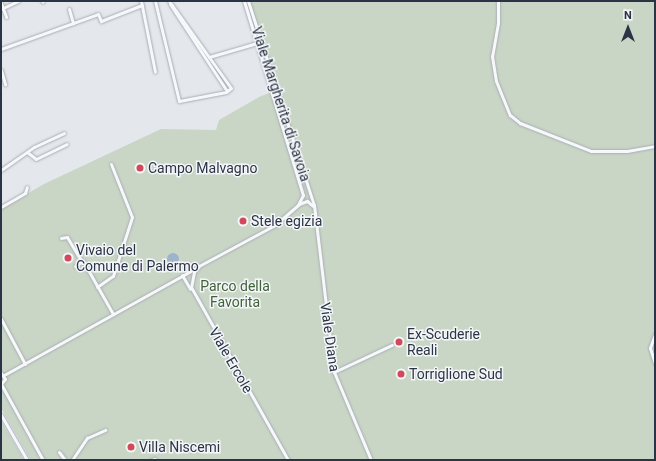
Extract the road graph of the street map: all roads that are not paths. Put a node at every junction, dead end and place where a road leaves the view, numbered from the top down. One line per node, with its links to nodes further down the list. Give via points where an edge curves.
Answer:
1 (18, 1): 10 (street)
2 (141, 1): 9 (street)
3 (155, 1): 21 (street, via 179,101)
4 (169, 1): 16 (street); 17 (street)
5 (244, 1): 14 (street, Viale Margherita di Savoia)
6 (248, 1): 31 (street, Viale Margherita di Savoia)
7 (498, 1): 24 (street, via 498,23 492,56 496,81 510,115 520,123 563,142 591,150 612,152)
8 (1, 3): 10 (street)
9 (142, 5): 13 (street, via 101,21 98,14); 19 (street)
10 (2, 8): 12 (street)
11 (69, 9): 13 (street)
12 (6, 17)
13 (73, 23): 15 (street)
14 (257, 44): 16 (street); 29 (street, Viale Margherita di Savoia, via 303,195)
15 (1, 49)
16 (210, 57): 17 (street); 21 (street, via 231,88)
17 (206, 59): 21 (street)
18 (1, 70): 20 (street)
19 (155, 72)
20 (5, 84)
21 (227, 91)
22 (64, 133): 25 (street)
23 (67, 144): 25 (street, via 36,159)
24 (655, 146)
25 (27, 152): 27 (street)
26 (111, 164): 37 (street, via 132,218 113,276)
27 (1, 170)
28 (27, 187): 30 (street, via 25,193)
29 (298, 205): 31 (street, via 306,201); 35 (street, via 275,225)
30 (1, 207)
31 (314, 207): 45 (street, Viale Diana)
32 (61, 238): 33 (street, via 67,236)
33 (81, 260): 34 (street); 37 (street)
34 (75, 266)
35 (199, 266): 36 (street); 38 (street, via 192,277)
36 (182, 275): 38 (street, Viale Ercole); 39 (street)
37 (97, 287): 39 (street)
38 (193, 293): 55 (street, Viale Ercole)
39 (113, 314): 44 (street)
40 (1, 319): 44 (street)
41 (655, 334): 43 (street, via 650,348)
42 (392, 345): 45 (street)
43 (655, 363)
44 (25, 364): 46 (street)
45 (334, 372): 56 (street, Viale Diana)
46 (2, 374): 47 (street)
47 (1, 384): 52 (street)
48 (1, 415): 51 (street)
49 (106, 430): 54 (street, via 87,438)
50 (59, 452): 53 (street)
51 (27, 460)
52 (42, 460)
53 (65, 460)
54 (72, 460)
55 (288, 460)
56 (371, 460)

